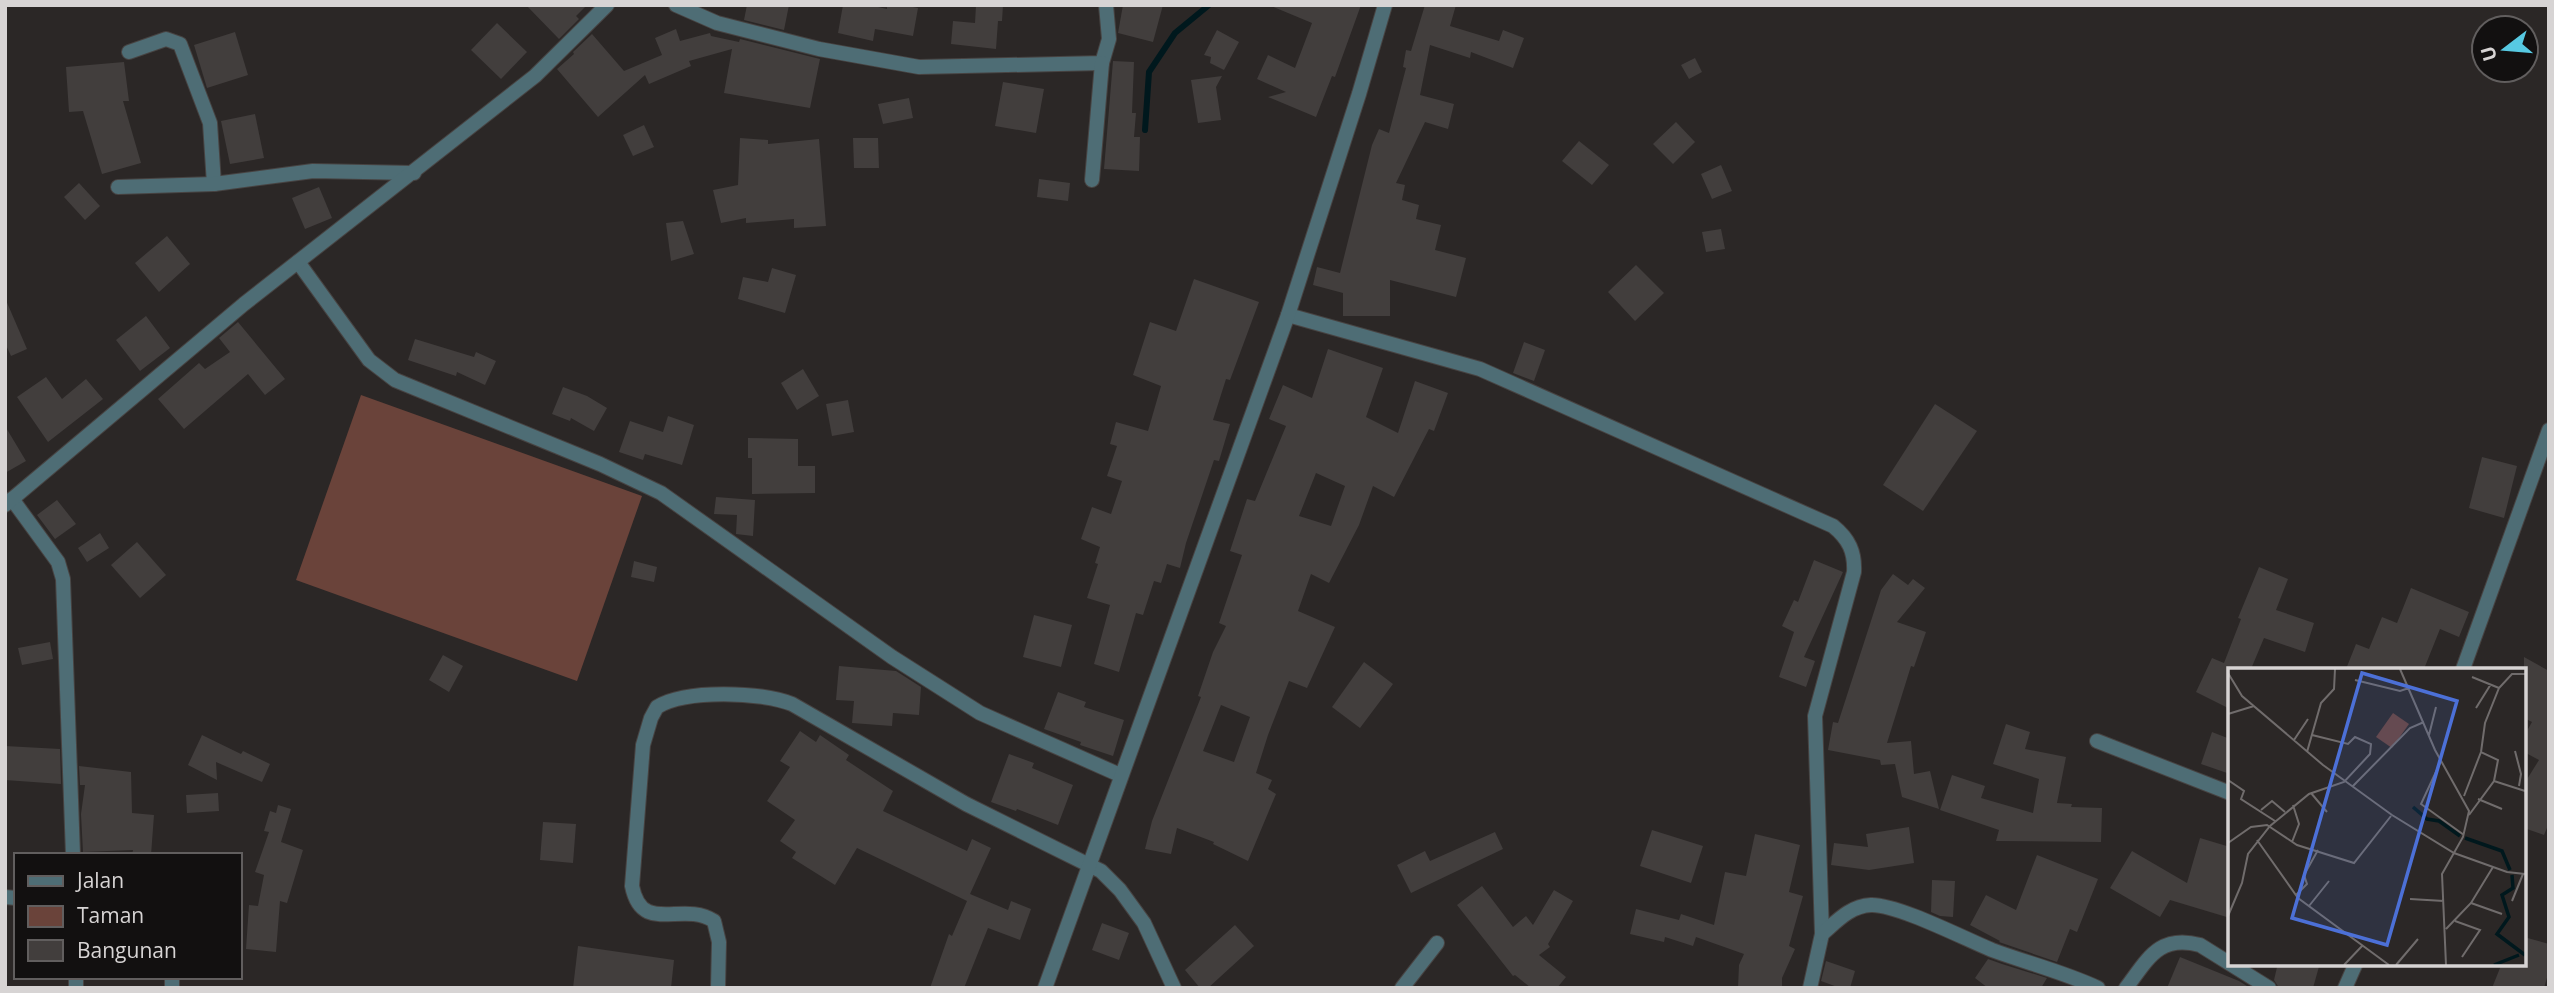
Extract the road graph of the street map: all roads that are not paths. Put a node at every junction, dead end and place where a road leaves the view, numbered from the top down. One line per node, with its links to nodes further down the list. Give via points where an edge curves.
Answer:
1 (607, 5): 7 (street, via 535,76)
2 (676, 5): 6 (street, via 717,23 827,51 919,67)
3 (1106, 5): 6 (street, via 1109,39)
4 (1385, 5): 12 (street)
5 (129, 52): 9 (street, via 166,39 180,44 210,123)
6 (1102, 63): 8 (street)
7 (414, 173): 9 (street, via 313,171); 11 (street)
8 (1091, 180)
9 (215, 184): 10 (street)
10 (118, 187)
11 (298, 262): 14 (street); 17 (street, via 369,360 395,380 661,493 892,657 980,713)
12 (1288, 315): 17 (street); 21 (street, via 1480,369 1833,526 1842,534 1850,545 1854,572 1815,716)
13 (2549, 430): 15 (street)
14 (9, 502): 19 (street, via 58,562 63,579)
15 (2463, 668)
16 (2098, 741): 18 (street)
17 (1120, 775): 20 (street)
18 (2228, 792)
19 (73, 853)
20 (1090, 865): 26 (street, via 966,804 792,704 761,695 676,698 657,707 646,731 632,886 638,905 651,914 698,913 714,921 719,942); 27 (street); 28 (street, via 1120,890 1144,923)
21 (1822, 934): 30 (street); 31 (street, via 1856,907 1882,905)
22 (1437, 943): 29 (street)
23 (2228, 962): 32 (street, via 2188,942 2162,946)
24 (2232, 965): 33 (street)
25 (2355, 965): 34 (street)
26 (718, 988)
27 (1045, 988)
28 (1174, 988)
29 (1402, 988)
30 (1810, 988)
31 (2098, 988)
32 (2126, 988)
33 (2269, 988)
34 (2345, 988)

